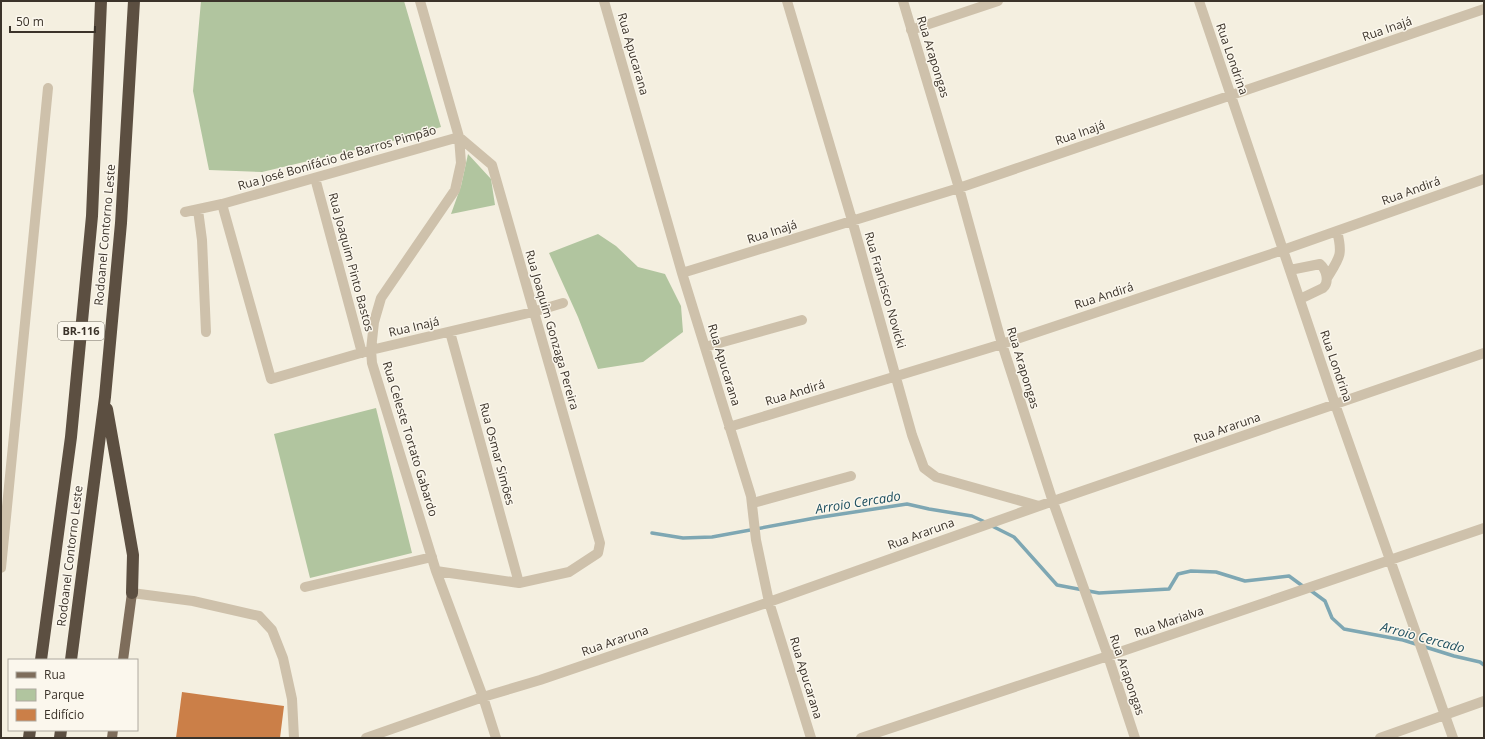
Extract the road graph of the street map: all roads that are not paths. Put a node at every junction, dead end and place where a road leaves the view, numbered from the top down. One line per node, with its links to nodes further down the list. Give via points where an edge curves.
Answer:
1 (101, 1): 54 (highway, Rodoanel Contorno Leste / BR-116, via 92,224 71,437)
2 (134, 1): 37 (highway, Rodoanel Contorno Leste / BR-116, via 121,223)
3 (420, 1): 13 (street, Rua Celeste Tortato Gabardo)
4 (604, 1): 24 (street, Rua Apucarana)
5 (787, 1): 20 (street, Rua Francisco Novicki)
6 (903, 1): 10 (street, Rua Arapongas)
7 (998, 1): 10 (street)
8 (1199, 1): 12 (street, Rua Londrina)
9 (1484, 9): 12 (street, Rua Inajá)
10 (911, 30): 16 (street, Rua Arapongas)
11 (48, 88): 47 (street)
12 (1231, 96): 16 (street, Rua Inajá); 22 (street, Rua Londrina)
13 (459, 137): 14 (street, Rua José Bonifácio de Barros Pimpão); 28 (street, Rua Joaquim Gonzaga Pereira, via 492,165); 34 (street, Rua Celeste Tortato Gabardo, via 461,162 455,190 382,298)
14 (315, 178): 17 (street, Rua José Bonifácio de Barros Pimpão); 34 (street, Rua Joaquim Pinto Bastos)
15 (1484, 179): 21 (street, Rua Andirá)
16 (959, 188): 20 (street, Rua Inajá); 32 (street, Rua Arapongas)
17 (222, 204): 18 (street, Rua José Bonifácio de Barros Pimpão); 34 (street, Rua Inajá, via 271,379)
18 (198, 210): 19 (street, Rua José Bonifácio de Barros Pimpão); 30 (street, via 202,240)
19 (185, 212)
20 (852, 220): 24 (street, Rua Inajá); 36 (street, Rua Francisco Novicki)
21 (1337, 231): 22 (street, Rua Andirá); 25 (street, via 1341,248 1339,258)
22 (1283, 250): 23 (street, Rua Londrina); 32 (street, Rua Andirá)
23 (1290, 270): 25 (street, via 1320,264 1324,267); 26 (street, Rua Londrina)
24 (682, 274): 33 (street, Rua Apucarana)
25 (1326, 278): 26 (street, via 1328,282 1323,288)
26 (1300, 299): 38 (street, Rua Londrina)
27 (563, 303): 28 (street, Rua Inajá)
28 (534, 312): 31 (street, Rua Inajá); 49 (street, Rua Joaquim Gonzaga Pereira, via 600,543 598,553 569,572)
29 (802, 320): 33 (street)
30 (206, 332)
31 (450, 332): 34 (street, Rua Inajá); 49 (street, Rua Osmar Simões)
32 (1002, 344): 36 (street, Rua Andirá); 41 (street, Rua Arapongas)
33 (705, 347): 39 (street, Rua Apucarana)
34 (366, 351): 45 (street, Rua Celeste Tortato Gabardo, via 372,363)
35 (1484, 353): 38 (street, Rua Araruna)
36 (896, 376): 39 (street, Rua Andirá); 43 (street, Rua Francisco Novicki, via 924,468 936,477)
37 (105, 397): 51 (highway, via 130,532 133,555); 55 (highway, Rodoanel Contorno Leste / BR-116)
38 (1335, 404): 41 (street, Rua Araruna); 46 (street, Rua Londrina)
39 (729, 427): 42 (street, Rua Apucarana)
40 (851, 476): 42 (street)
41 (1053, 502): 43 (street, Rua Araruna); 53 (street, Rua Arapongas)
42 (753, 503): 52 (street, Rua Apucarana, via 756,540)
43 (1039, 506): 52 (street, Rua Araruna)
44 (1484, 528): 46 (street, Rua Marialva)
45 (432, 557): 48 (street, Rua Celeste Tortato Gabardo); 50 (street)
46 (1391, 561): 53 (street, Rua Marialva); 59 (street, Rua Londrina)
47 (1, 568)
48 (436, 571): 49 (street); 57 (street, Rua Celeste Tortato Gabardo)
49 (519, 583)
50 (305, 587)
51 (132, 593): 56 (main road); 60 (street, via 194,601 259,616 272,630 283,658 292,698)
52 (769, 602): 57 (street, Rua Araruna); 63 (street, Rua Apucarana)
53 (1108, 656): 64 (street, Rua Marialva); 65 (street, Rua Arapongas)
54 (41, 659)
55 (71, 659)
56 (123, 659)
57 (483, 697): 61 (street, Rua Araruna); 62 (street, Rua Celeste Tortato Gabardo)
58 (1484, 701): 59 (street)
59 (1445, 716): 66 (street); 67 (street, Rua Londrina)
60 (294, 738)
61 (366, 738)
62 (496, 738)
63 (811, 738)
64 (861, 738)
65 (1135, 738)
66 (1380, 738)
67 (1453, 738)

